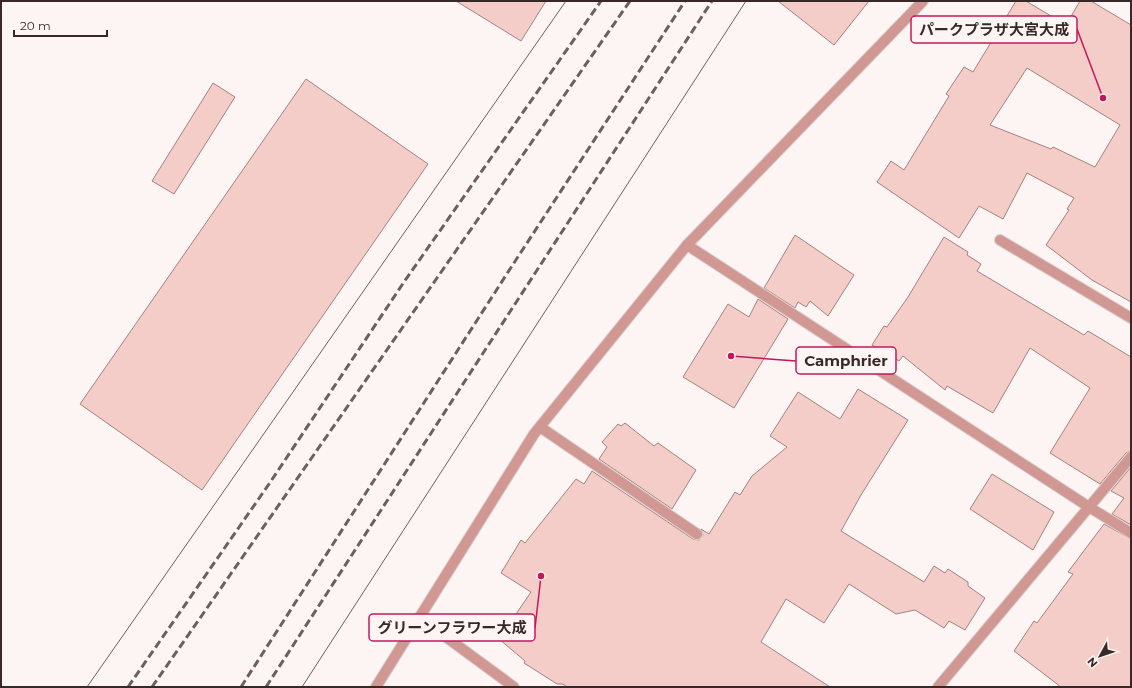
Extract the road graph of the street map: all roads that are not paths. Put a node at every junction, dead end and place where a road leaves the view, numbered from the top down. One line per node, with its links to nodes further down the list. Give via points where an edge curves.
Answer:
1 (923, 1): 3 (street)
2 (1000, 240): 4 (street)
3 (687, 245): 5 (street); 7 (street)
4 (1131, 318)
5 (540, 427): 9 (street); 10 (street)
6 (1131, 457): 7 (street)
7 (1089, 507): 8 (street); 13 (street)
8 (1131, 533)
9 (697, 534)
10 (420, 618): 11 (street); 12 (street)
11 (376, 687)
12 (514, 687)
13 (938, 687)

